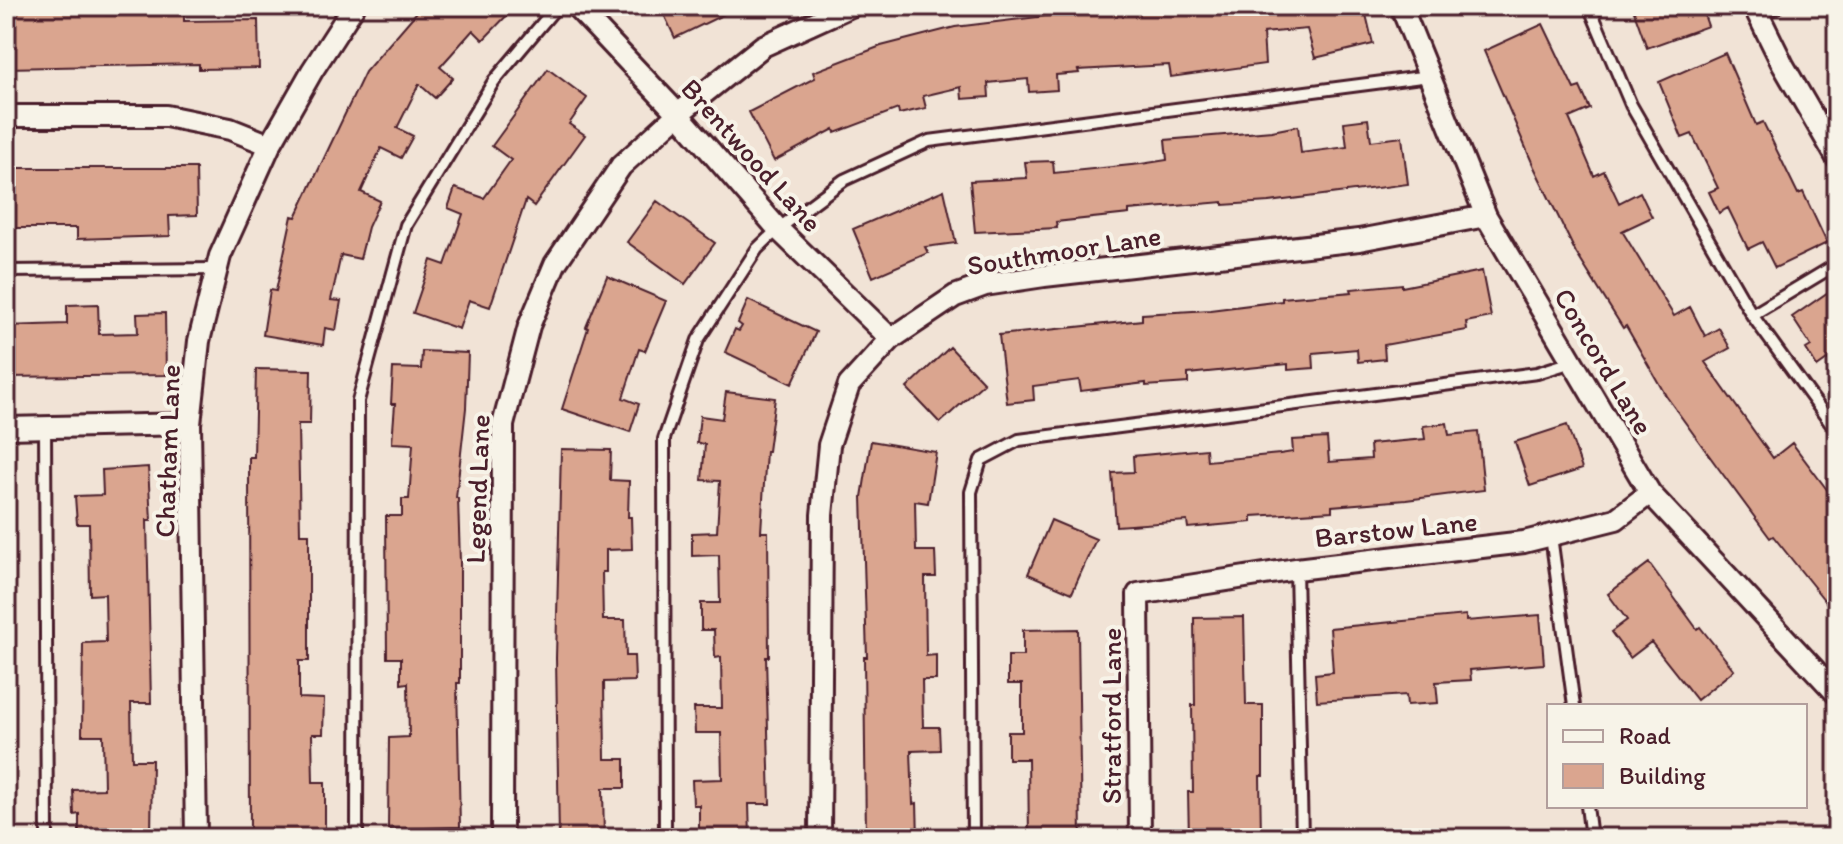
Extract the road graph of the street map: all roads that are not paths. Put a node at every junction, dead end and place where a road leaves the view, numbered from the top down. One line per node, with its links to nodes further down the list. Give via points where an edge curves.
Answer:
1 (354, 6): 12 (street, Chatham Lane)
2 (557, 6): 36 (lane, via 494,81 406,225 358,401)
3 (576, 6): 10 (street, Brentwood Lane)
4 (851, 6): 10 (street, Legend Lane, via 763,46)
5 (1401, 6): 9 (street, Concord Lane)
6 (1589, 6): 19 (lane, via 1631,105)
7 (1779, 6): 8 (lane)
8 (1757, 11): 13 (street)
9 (1429, 76): 14 (street, Concord Lane); 15 (lane, via 929,141 844,180)
10 (678, 114): 15 (street, Brentwood Lane); 37 (street, Legend Lane, via 621,166 555,264 514,374 503,425)
11 (6, 116): 12 (street, via 166,116 230,129)
12 (270, 145): 17 (street, Chatham Lane)
13 (1837, 158)
14 (1486, 216): 20 (street, Southmoor Lane, via 1359,240 985,285 955,296); 21 (street, Concord Lane)
15 (778, 229): 20 (street, Brentwood Lane); 38 (lane, via 757,249 698,340 664,439)
16 (1837, 264): 19 (lane)
17 (217, 269): 18 (lane); 22 (street, Chatham Lane, via 199,341)
18 (6, 271)
19 (1752, 315): 25 (lane)
20 (891, 339): 39 (street, Southmoor Lane, via 849,385 829,445 822,515)
21 (1572, 362): 26 (street, Concord Lane); 40 (lane, via 1537,373 1019,440 981,460 971,492)
22 (190, 424): 23 (street); 35 (street, Chatham Lane)
23 (45, 427): 24 (street); 34 (lane)
24 (6, 428)
25 (1837, 432)
26 (1650, 493): 27 (street, Barstow Lane, via 1616,519); 30 (street, Concord Lane)
27 (1551, 536): 28 (street, Barstow Lane); 31 (lane)
28 (1296, 569): 29 (street, Barstow Lane); 33 (lane)
29 (1138, 594): 41 (street, Stratford Lane)
30 (1837, 694)
31 (1574, 704)
32 (1587, 808): 43 (lane)
33 (1302, 836): 42 (lane)
34 (47, 838)
35 (196, 838)
36 (357, 838)
37 (502, 838)
38 (665, 838)
39 (820, 838)
40 (973, 838)
41 (1140, 838)
42 (1423, 838)
43 (1591, 838)

